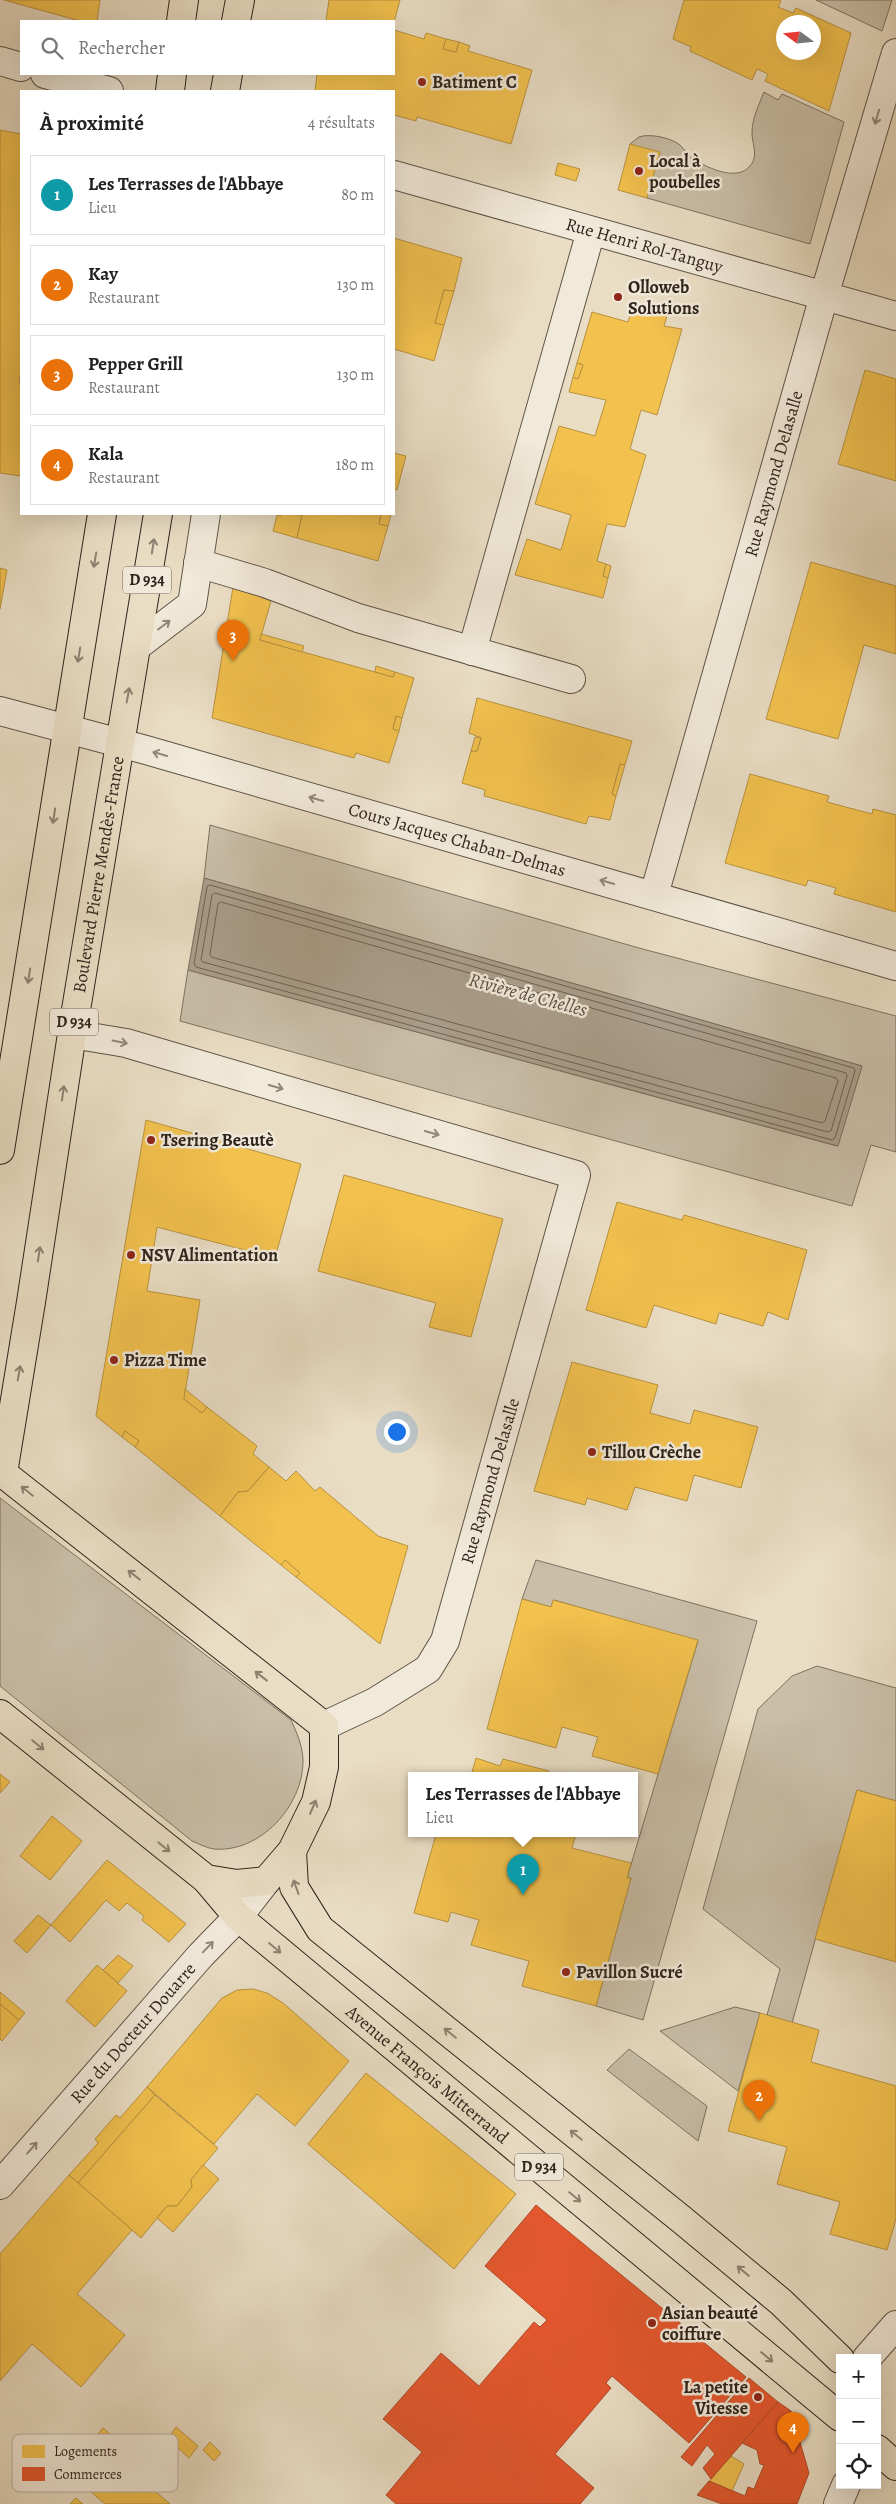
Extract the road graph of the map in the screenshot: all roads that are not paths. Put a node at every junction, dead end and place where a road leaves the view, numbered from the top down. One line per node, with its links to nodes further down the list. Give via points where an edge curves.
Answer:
1 (184, 0): 4 (main road)
2 (223, 0): 5 (main road)
3 (240, 0): 6 (main road)
4 (181, 20)
5 (222, 20)
6 (236, 20)
7 (896, 53): 20 (street, Rue Raymond Delasalle, one-way to 20)
8 (0, 61): 9 (street)
9 (20, 67)
10 (50, 75): 14 (street)
11 (172, 75): 15 (main road)
12 (220, 75): 16 (main road)
13 (228, 75): 17 (main road)
14 (105, 90)
15 (170, 90)
16 (220, 90)
17 (225, 90)
18 (395, 175): 19 (street, Rue Henri Rol-Tanguy)
19 (591, 230): 20 (street, Rue Henri Rol-Tanguy); 27 (street)
20 (824, 296): 21 (street, Rue Henri Rol-Tanguy); 32 (street, Rue Raymond Delasalle)
21 (896, 316)
22 (102, 515): 30 (main road, one-way to 30)
23 (158, 515): 26 (main road, Boulevard Pierre Mendès-France / D 934, one-way to 23)
24 (206, 515): 25 (street)
25 (198, 563): 26 (street, one-way to 25, via 192,604); 27 (street, via 266,583 358,618)
26 (136, 646): 31 (main road, Boulevard Pierre Mendès-France / D 934, one-way to 26)
27 (472, 652): 28 (street)
28 (571, 679)
29 (9, 713): 30 (street, Cours Jacques Chaban-Delmas)
30 (68, 729): 31 (street, Cours Jacques Chaban-Delmas); 35 (main road, one-way to 35)
31 (120, 743): 32 (street, Cours Jacques Chaban-Delmas, one-way to 31); 34 (main road, Boulevard Pierre Mendès-France / D 934)
32 (654, 895): 33 (street, Cours Jacques Chaban-Delmas)
33 (896, 966)
34 (72, 1034): 36 (main road, Boulevard Pierre Mendès-France / D 934, one-way to 34); 38 (street, Rue Raymond Delasalle, one-way to 38, via 135,1046 576,1175 445,1641 428,1669 375,1702)
35 (0, 1150)
36 (1, 1472): 38 (main road, one-way to 36)
37 (0, 1714): 40 (main road, Avenue François Mitterrand, one-way to 40)
38 (324, 1726): 39 (main road, one-way to 38, via 316,1802 324,1767)
39 (292, 1851): 41 (main road); 46 (main road, D 934, one-way to 39, via 781,2302 320,1929 294,1887)
40 (206, 1879): 41 (main road, via 237,1884); 42 (main road, Avenue François Mitterrand / D 934)
41 (266, 1881): 42 (street, Rue du Docteur Douarre)
42 (238, 1917): 43 (street, Rue du Docteur Douarre, one-way to 42); 47 (main road, Avenue François Mitterrand / D 934, one-way to 47)
43 (0, 2185)
44 (896, 2324): 45 (street)
45 (870, 2354)
46 (836, 2355)
47 (836, 2414)
48 (881, 2453): 49 (main road)
49 (896, 2466)
50 (844, 2489): 51 (street)
51 (838, 2504)

